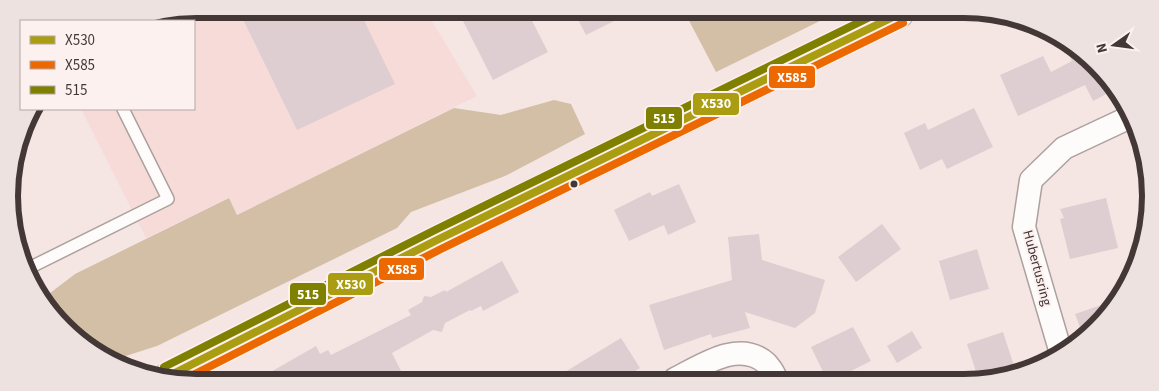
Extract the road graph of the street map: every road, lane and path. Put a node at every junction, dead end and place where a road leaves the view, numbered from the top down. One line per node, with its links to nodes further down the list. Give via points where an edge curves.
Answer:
1 (890, 18): 6 (street, via 437,240)
2 (124, 110): 4 (lane, via 168,199)
3 (1124, 120): 5 (street, Hubertusring, via 1064,148 1031,180 1024,227)
4 (33, 267)
5 (1059, 346)
6 (176, 372)
7 (685, 374): 8 (street, via 723,356 742,352 760,358)
8 (775, 374)

